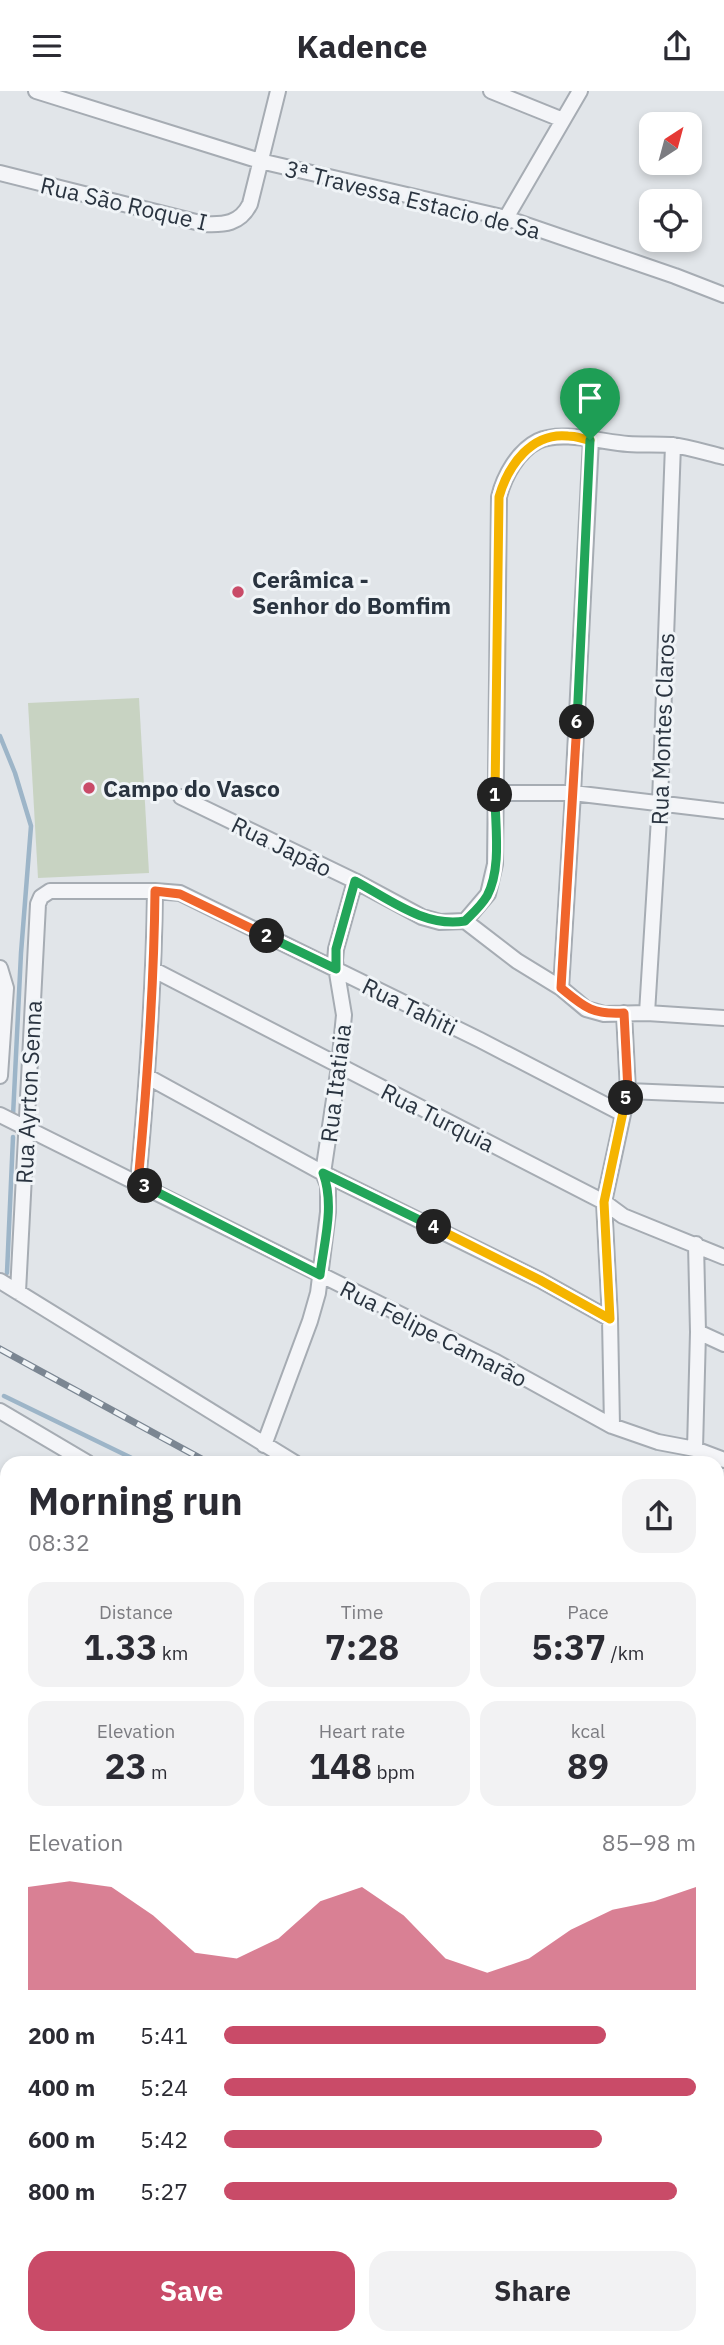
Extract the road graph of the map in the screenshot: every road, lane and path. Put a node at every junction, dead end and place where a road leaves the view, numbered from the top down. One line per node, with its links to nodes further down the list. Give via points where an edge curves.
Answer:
1 (36, 91): 6 (street, 3ª Travessa Estacio de Sa)
2 (278, 91): 6 (street, Rua São Roque I)
3 (491, 91): 5 (street)
4 (580, 91): 5 (street)
5 (563, 120): 8 (street)
6 (260, 161): 7 (street, Rua São Roque I, via 247,211 223,225); 8 (street, 3ª Travessa Estacio de Sa)
7 (0, 173)
8 (506, 218): 9 (street, 3ª Travessa Estacio de Sa)
9 (724, 295)
10 (590, 440): 11 (street); 13 (street, via 566,435 539,440 523,451 499,497); 14 (street)
11 (673, 445): 12 (street); 16 (street, Rua Montes Claros)
12 (724, 457)
13 (495, 793): 14 (street); 21 (street, via 492,882 480,906)
14 (573, 793): 16 (street); 25 (street)
15 (181, 797): 18 (street, Rua Japão)
16 (660, 802): 17 (street); 27 (street, Rua Montes Claros)
17 (724, 811)
18 (355, 881): 21 (street, Rua Japão, via 422,917); 23 (street, Rua Itatiaia, via 336,949)
19 (155, 891): 20 (street, Rua Tahiti); 23 (street, Rua Tahiti, via 180,894); 24 (street)
20 (45, 893): 36 (street, Rua Ayrton Senna, via 38,904)
21 (465, 921): 25 (street)
22 (0, 968): 30 (street, Rua Ayrton Senna, via 6,988)
23 (336, 969): 29 (street, Rua Itatiaia, via 344,1014); 34 (street, Rua Tahiti)
24 (154, 970): 29 (street, Rua Turquia); 31 (street)
25 (561, 988): 26 (street, via 586,1009)
26 (624, 1013): 27 (street); 32 (street)
27 (647, 1013): 28 (street)
28 (724, 1018)
29 (339, 1066): 37 (street, Rua Itatiaia); 39 (street, Rua Turquia)
30 (0, 1076)
31 (148, 1077): 37 (street); 38 (street)
32 (628, 1091): 33 (street); 34 (street)
33 (724, 1095)
34 (622, 1114): 39 (street)
35 (0, 1115): 36 (street, Rua Felipe Camarão)
36 (25, 1126): 38 (street, Rua Felipe Camarão); 44 (street, Rua Ayrton Senna)
37 (323, 1173): 42 (street, Rua Itatiaia, via 329,1203); 45 (street)
38 (138, 1183): 42 (street, Rua Felipe Camarão)
39 (604, 1202): 40 (street, Rua Turquia, via 623,1216); 45 (street)
40 (696, 1244): 41 (street, Rua Turquia); 46 (street)
41 (724, 1257)
42 (320, 1275): 49 (street, Rua Felipe Camarão, via 495,1361); 50 (street, Rua Itatiaia, via 310,1321)
43 (0, 1281): 44 (street)
44 (18, 1292): 50 (street)
45 (610, 1319): 49 (street)
46 (698, 1332): 47 (street); 51 (street)
47 (724, 1344)
48 (0, 1411): 52 (street)
49 (612, 1426): 51 (street, Rua Felipe Camarão)
50 (264, 1445): 53 (street)
51 (695, 1449): 54 (street, Rua Felipe Camarão)
52 (76, 1456)
53 (283, 1456)
54 (713, 1456)

